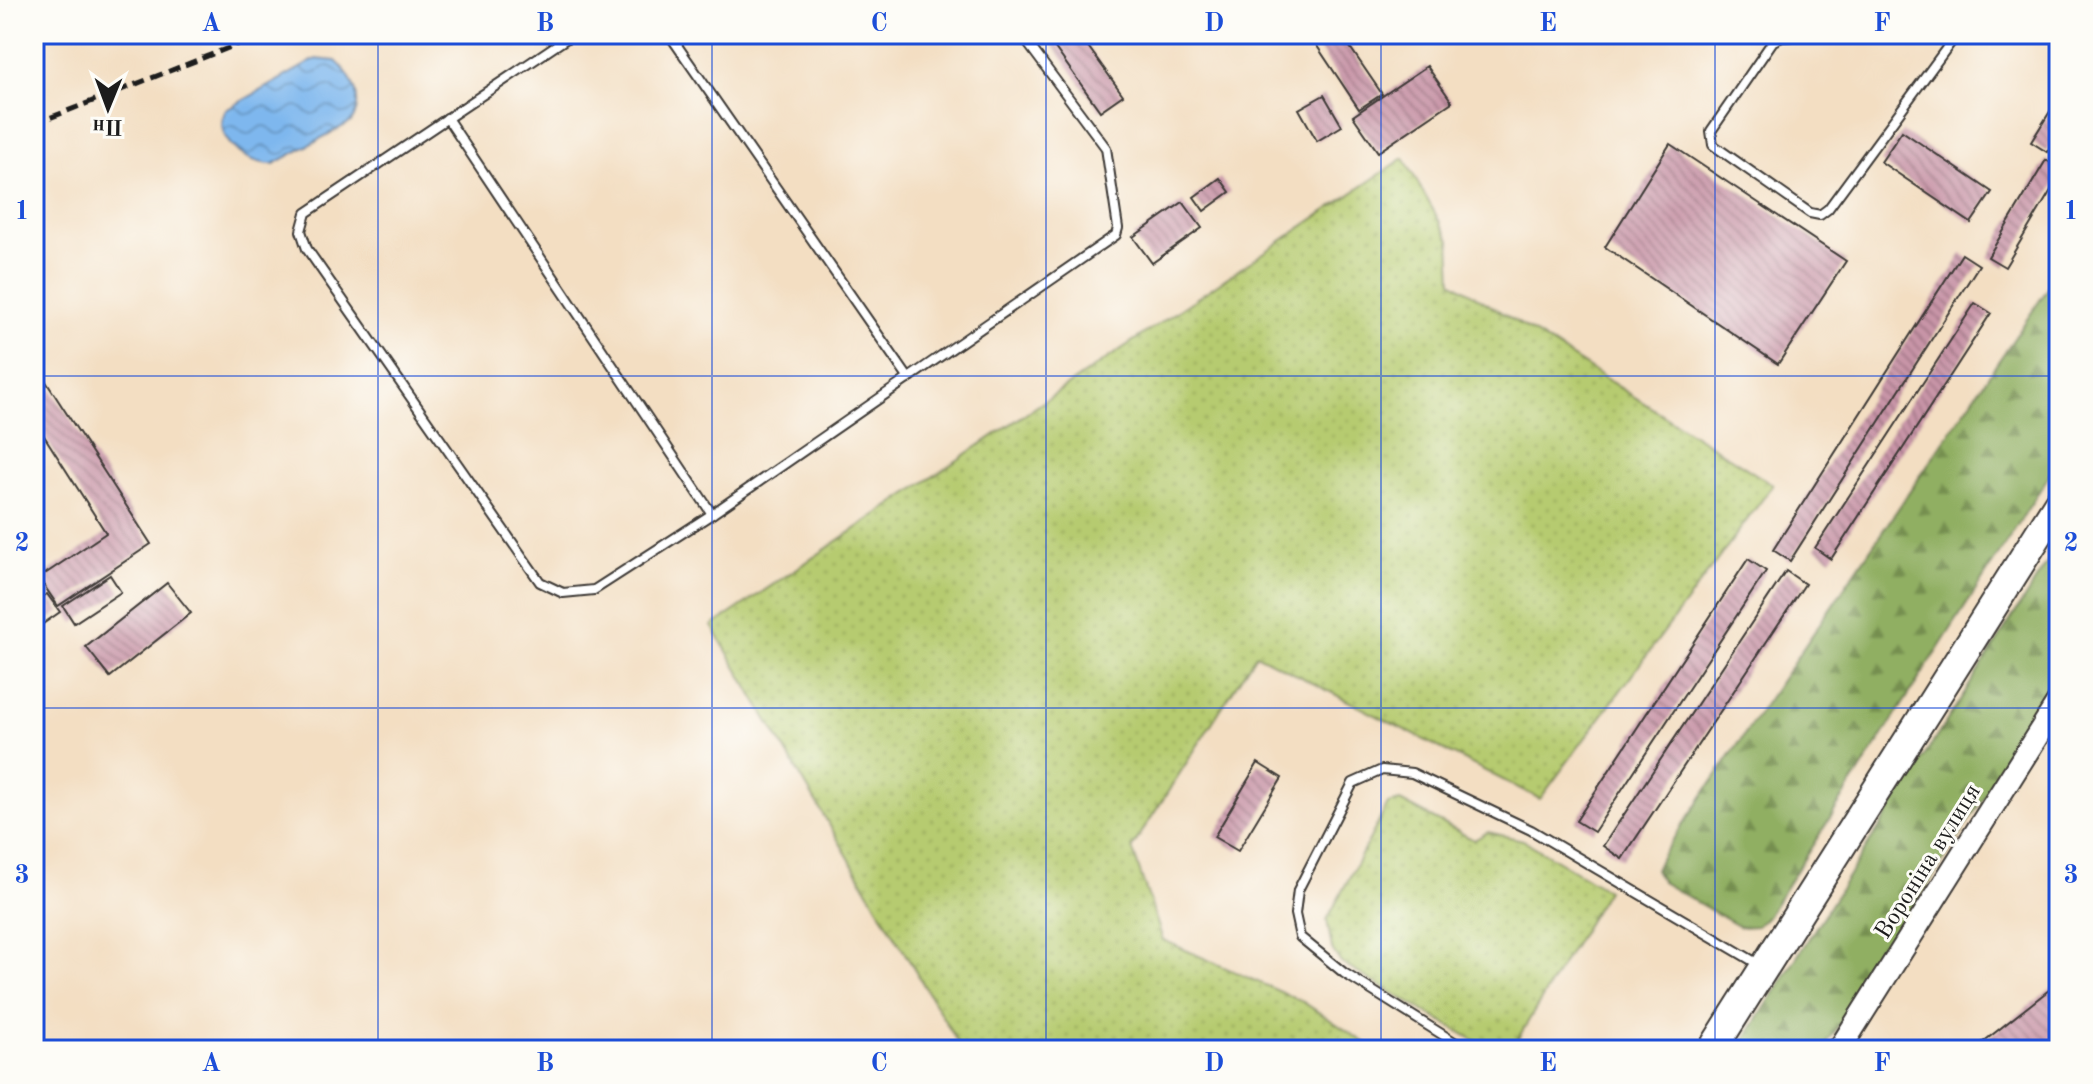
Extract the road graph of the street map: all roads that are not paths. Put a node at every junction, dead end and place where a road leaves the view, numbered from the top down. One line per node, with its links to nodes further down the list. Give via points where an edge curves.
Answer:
1 (573, 34): 7 (lane)
2 (669, 34): 8 (lane)
3 (1039, 34): 6 (lane)
4 (1819, 34): 5 (lane, via 1773,41 1710,138 1810,213 1820,215)
5 (1957, 34)
6 (1024, 38): 8 (lane, via 1106,148 1118,228 1112,239)
7 (447, 118): 10 (lane); 10 (lane, via 306,213 301,231 307,249 540,582 563,593 594,590)
8 (909, 379): 10 (lane)
9 (2059, 502): 12 (highway)
10 (712, 514)
11 (2059, 701): 15 (street, Вороніна вулиця)
12 (1765, 968): 13 (lane, via 1531,830 1412,773 1382,770 1353,783 1298,890 1295,914 1300,937 1344,973); 14 (highway)
13 (1467, 1050)
14 (1712, 1050)
15 (1839, 1050)

